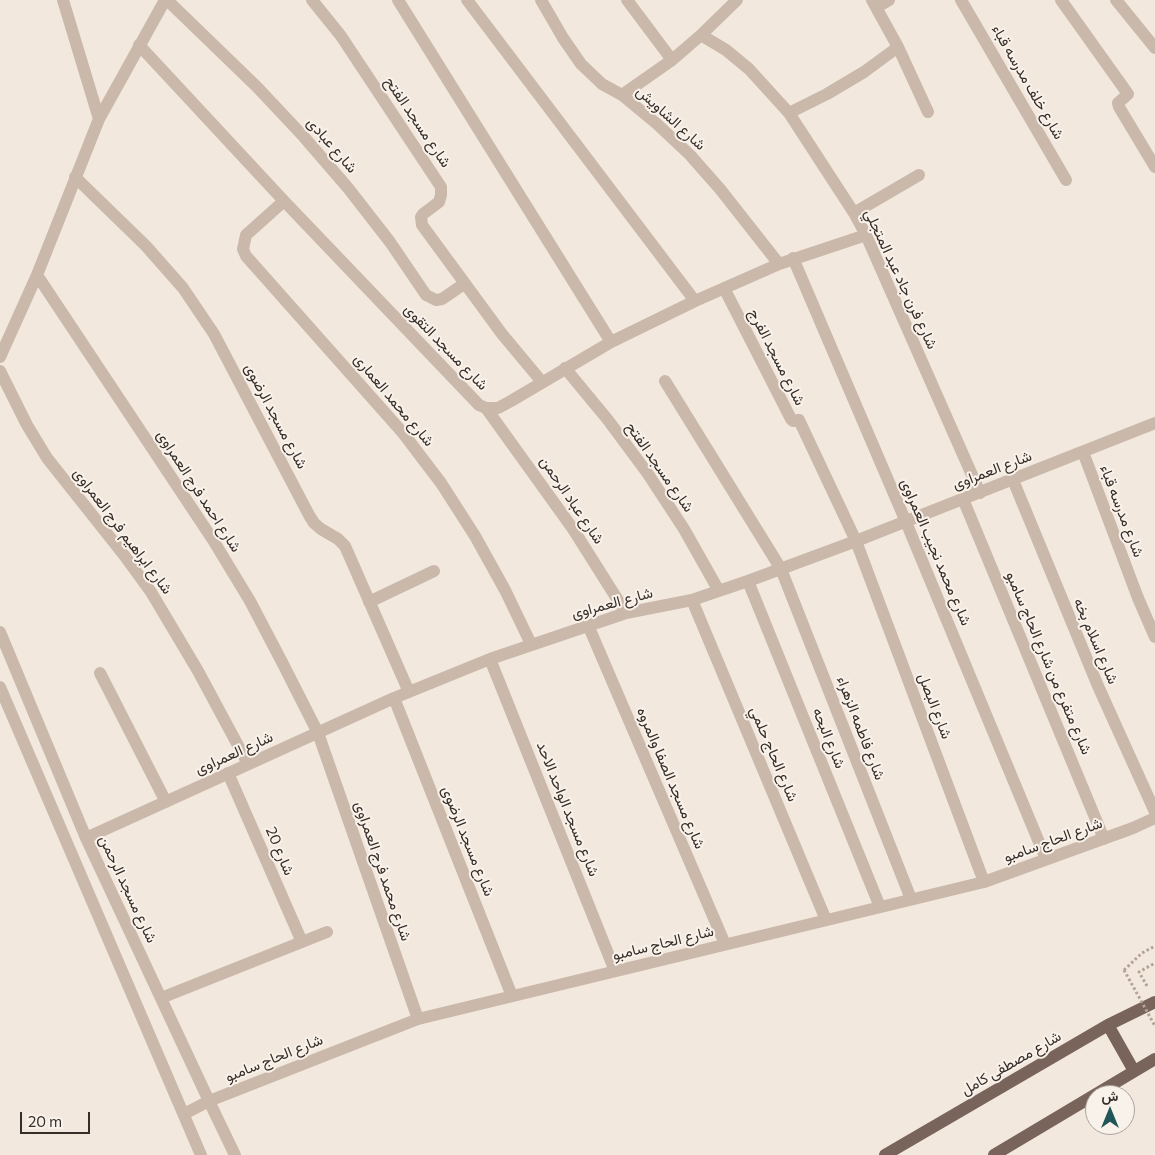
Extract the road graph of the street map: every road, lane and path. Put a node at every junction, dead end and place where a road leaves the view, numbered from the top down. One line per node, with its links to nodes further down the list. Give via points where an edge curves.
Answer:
1 (63, 0): 22 (street)
2 (166, 0): 15 (street); 33 (street, شارع عبادى, via 304,136 390,242 426,295 442,299)
3 (312, 0): 33 (street, شارع مسجد الفتح, via 342,36 441,187 439,202 424,214 421,222)
4 (398, 0): 36 (street)
5 (467, 0): 35 (street)
6 (541, 0): 19 (street, شارع الشاويش, via 581,64 602,84)
7 (627, 0): 18 (street)
8 (737, 0): 14 (street)
9 (889, 0): 13 (street)
10 (961, 0): 26 (street, شارع خلف مدرسه قباء)
11 (1062, 0): 23 (street, via 1128,94 1118,105)
12 (1116, 0): 17 (street)
13 (874, 4): 16 (street)
14 (701, 35): 18 (street); 21 (street, شارع فرن جاد عبد المتجلي, via 749,69)
15 (139, 45): 22 (street); 27 (street, شارع مسجد التقوى)
16 (898, 47): 20 (street); 21 (street, via 864,72)
17 (1155, 48)
18 (672, 60): 19 (street)
19 (622, 95): 31 (street, شارع الشاويش, via 690,155)
20 (928, 112)
21 (789, 113): 28 (street, شارع فرن جاد عبد المتجلي)
22 (99, 119): 25 (street)
23 (1155, 167)
24 (919, 174): 28 (street)
25 (75, 177): 32 (street); 55 (street, شارع مسجد الرضوى, via 146,246 183,288 214,334 309,516 321,529 346,546)
26 (1066, 180)
27 (284, 201): 42 (street, شارع مسجد التقوى, via 479,405); 60 (street, شارع محمد العمارى, via 246,235 243,249 246,256 404,433 441,483 479,543)
28 (854, 213): 29 (street, شارع فرن جاد عبد المتجلي)
29 (866, 235): 30 (street, شارع مسجد التقوى); 46 (street, شارع فرن جاد عبد المتجلي)
30 (793, 258): 31 (street, شارع مسجد التقوى); 48 (street, شارع محمد نجيب العمراوى)
31 (779, 264): 34 (street, شارع مسجد التقوى)
32 (37, 275): 37 (street); 66 (street, شارع احمد فرج العمراوى, via 213,540 250,601)
33 (464, 284): 41 (street, شارع مسجد الفتح)
34 (724, 288): 35 (street, شارع مسجد التقوى); 49 (street, شارع مسجد الفرج, via 791,419 799,420)
35 (695, 301): 36 (street, شارع مسجد التقوى)
36 (611, 342): 38 (street, شارع مسجد التقوى)
37 (0, 357)
38 (565, 368): 41 (street, شارع مسجد التقوى); 53 (street, شارع مسجد الفتح, via 648,474)
39 (0, 371): 67 (street, شارع ابراهيم فرج العمراوى, via 47,458 124,555 160,608)
40 (665, 381): 50 (street, شارع فاطمه الزهراء)
41 (542, 382): 42 (street, شارع مسجد التقوى, via 498,408)
42 (486, 408): 56 (street, شارع عباد الرحمن, via 573,529)
43 (1155, 423): 44 (street, شارع العمراوى)
44 (1083, 452): 45 (street, شارع العمراوى); 59 (street, شارع مدرسه قباء)
45 (1013, 480): 46 (street, شارع العمراوى); 70 (street, شارع اسلام بخه, via 1090,669)
46 (980, 493): 47 (street, شارع العمراوى)
47 (964, 499): 48 (street, شارع العمراوى); 73 (street, شارع متفرع من شارع الحاج سامبو)
48 (906, 522): 49 (street, شارع العمراوى); 74 (street, شارع محمد نجيب العمراوى)
49 (856, 541): 50 (street, شارع العمراوى); 75 (street, شارع البصل)
50 (781, 569): 52 (street, شارع العمراوى); 76 (street, شارع فاطمه الزهراء)
51 (434, 571): 55 (street)
52 (748, 581): 53 (street, شارع العمراوى); 77 (street, شارع البحه)
53 (719, 591): 54 (street, شارع العمراوى)
54 (692, 600): 56 (street, شارع العمراوى); 78 (street, شارع الحاج حلمي)
55 (370, 602): 64 (street, شارع مسجد الرضوى)
56 (626, 613): 57 (street, شارع العمراوى)
57 (588, 625): 60 (street, شارع العمراوى); 81 (street, شارع مسجد الصفا والمروه)
58 (0, 632): 72 (street, شارع مسجد الرحمن)
59 (1155, 637)
60 (531, 644): 61 (street, شارع العمراوى)
61 (490, 659): 64 (street, شارع العمراوى); 84 (street, شارع مسجد الواحد الاحد)
62 (100, 673): 69 (street)
63 (0, 687): 95 (street)
64 (410, 692): 65 (street, شارع العمراوى)
65 (394, 698): 66 (street, شارع العمراوى); 86 (street, شارع مسجد الرضوى)
66 (318, 733): 67 (street, شارع العمراوى); 89 (street, شارع محمد فرج العمراوى)
67 (248, 764): 68 (street, شارع العمراوى)
68 (228, 773): 69 (street, شارع العمراوى); 80 (street, شارع 20)
69 (166, 802): 72 (street, شارع العمراوى)
70 (1155, 812)
71 (1155, 818): 73 (street, شارع الحاج سامبو)
72 (86, 838): 87 (street, شارع مسجد الرحمن)
73 (1104, 838): 74 (street, شارع الحاج سامبو)
74 (1046, 859): 75 (street, شارع الحاج سامبو)
75 (984, 882): 76 (street, شارع الحاج سامبو)
76 (911, 899): 77 (street, شارع الحاج سامبو)
77 (880, 907): 78 (street, شارع الحاج سامبو)
78 (826, 920): 81 (street, شارع الحاج سامبو)
79 (328, 932): 80 (street)
80 (302, 942): 87 (street)
81 (725, 944): 84 (street, شارع الحاج سامبو)
82 (1155, 946): 91 (path, bridge, via 1142,952 1124,970)
83 (1155, 963): 85 (path)
84 (615, 971): 86 (street, شارع الحاج سامبو)
85 (1139, 972)
86 (512, 996): 89 (street, شارع الحاج سامبو)
87 (161, 998): 94 (street, شارع مسجد الرحمن)
88 (1155, 1002): 90 (main road, شارع مصطفى كامل)
89 (418, 1019): 94 (street, شارع الحاج سامبو)
90 (1108, 1025): 93 (main road); 98 (main road, شارع مصطفى كامل)
91 (1155, 1026)
92 (1155, 1059): 93 (main road)
93 (1134, 1071): 99 (main road)
94 (209, 1102): 95 (street, شارع الحاج سامبو); 97 (street, شارع مسجد الرحمن)
95 (184, 1114): 96 (street)
96 (201, 1155)
97 (235, 1155)
98 (885, 1155)
99 (994, 1155)

